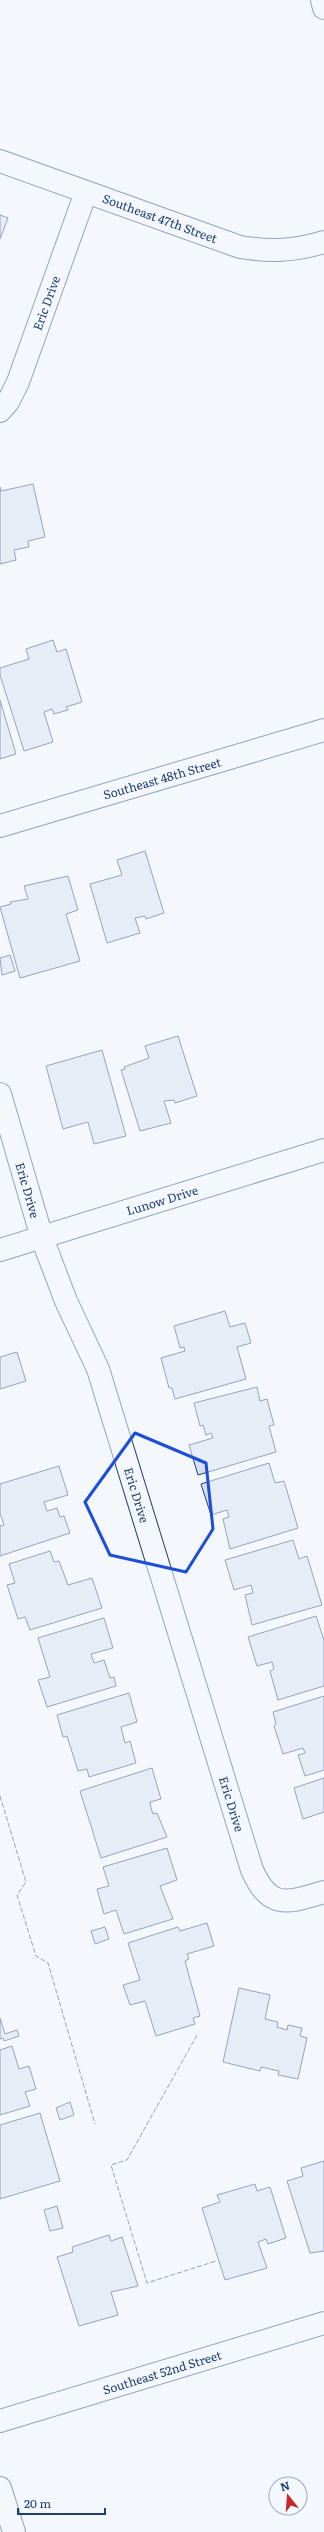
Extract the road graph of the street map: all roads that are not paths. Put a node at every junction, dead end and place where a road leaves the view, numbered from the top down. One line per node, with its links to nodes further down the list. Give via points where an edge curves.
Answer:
1 (322, 0): 2 (street)
2 (324, 8)
3 (0, 160): 4 (street, Southeast 47th Street)
4 (86, 192): 5 (street, Southeast 47th Street, via 240,248 269,252); 6 (street, Eric Drive, via 18,382 8,402)
5 (324, 242)
6 (0, 411)
7 (324, 730): 8 (street, Southeast 48th Street)
8 (0, 826)
9 (0, 1094): 11 (street, Eric Drive)
10 (324, 1150): 11 (street, Lunow Drive)
11 (42, 1238): 12 (street, Lunow Drive); 13 (street, Eric Drive, via 66,1301 98,1369 257,1882 268,1896 281,1902)
12 (0, 1250)
13 (324, 1892)
14 (324, 2323): 15 (street, Southeast 52nd Street)
15 (0, 2421)
16 (0, 2488): 17 (street)
17 (14, 2532)

